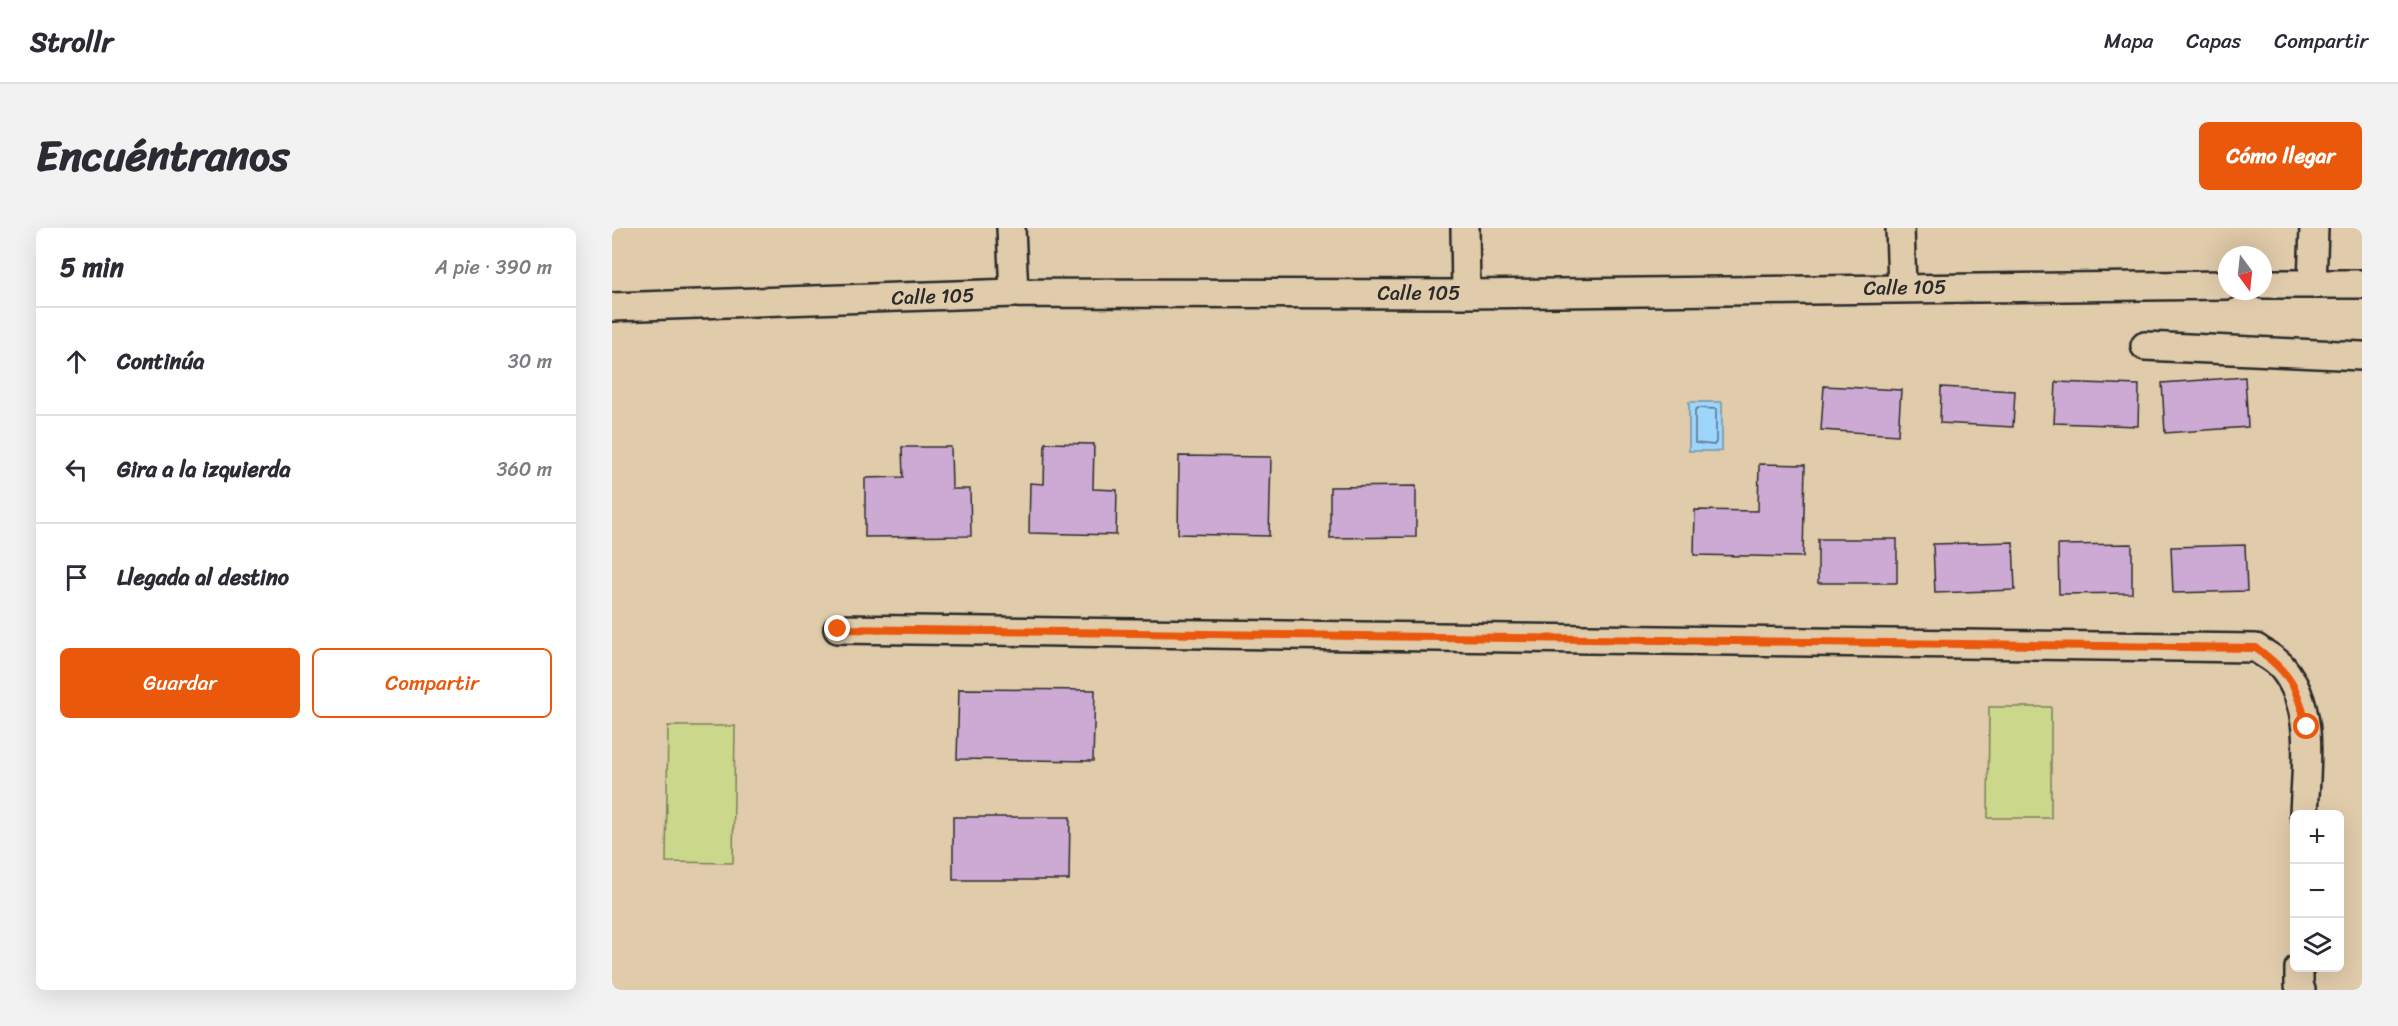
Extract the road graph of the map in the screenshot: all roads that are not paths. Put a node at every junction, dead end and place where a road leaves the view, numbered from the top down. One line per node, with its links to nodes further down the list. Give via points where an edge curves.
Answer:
1 (1011, 228): 10 (street)
2 (1465, 228): 11 (street)
3 (1900, 228): 9 (street)
4 (2314, 228): 5 (street)
5 (2312, 284): 6 (street); 8 (street)
6 (2362, 284)
7 (2218, 285): 9 (street, Calle 105)
8 (2272, 285)
9 (1902, 287): 11 (street, Calle 105)
10 (1014, 293): 11 (street, Calle 105); 12 (street, Calle 105)
11 (1466, 294)
12 (612, 307)
13 (2145, 346): 14 (street)
14 (2362, 356)
15 (838, 629): 16 (street, via 2256,648 2281,667 2299,696 2307,727)
16 (2304, 810)
17 (2300, 972): 18 (street)
18 (2301, 990)

